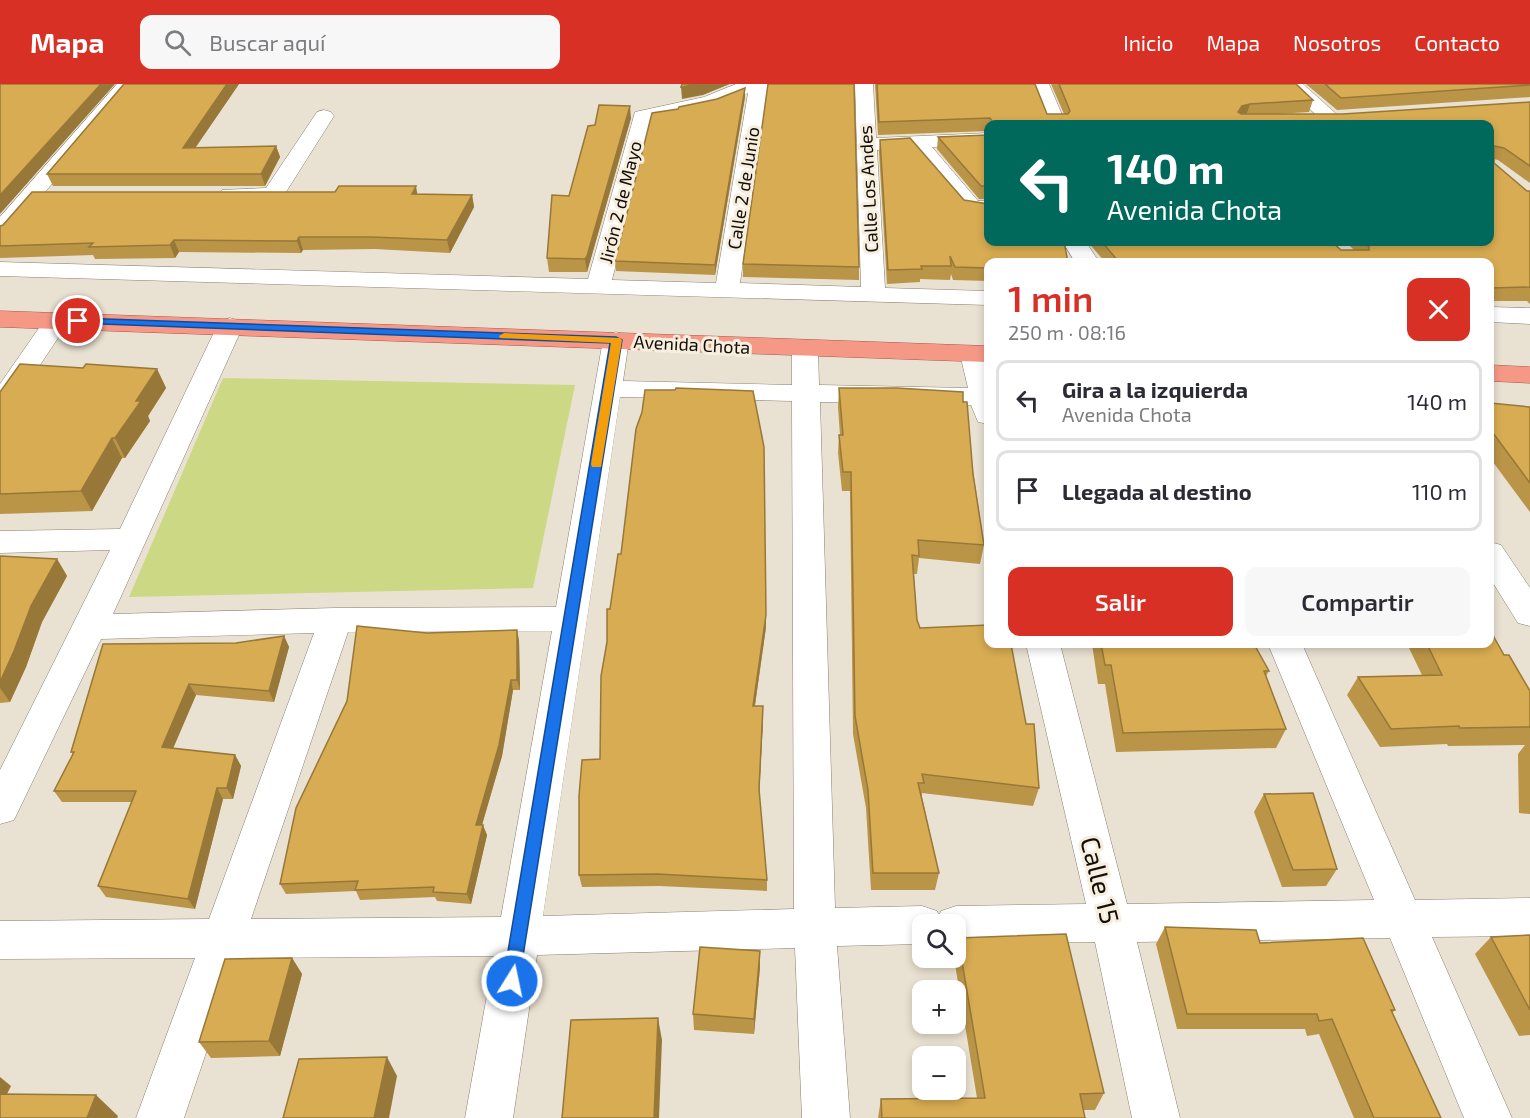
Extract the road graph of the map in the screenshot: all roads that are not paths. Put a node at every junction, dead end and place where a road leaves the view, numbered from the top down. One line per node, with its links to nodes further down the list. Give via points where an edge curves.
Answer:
1 (127, 84): 14 (street)
2 (753, 84): 20 (street, Jirón 2 de Mayo, via 709,102 642,116)
3 (759, 84): 21 (street, Calle 2 de Junio)
4 (864, 84): 13 (street, Calle Los Andes)
5 (1040, 84): 9 (street)
6 (1292, 84): 10 (street)
7 (324, 116): 16 (street, via 273,195)
8 (1355, 117): 10 (street)
9 (1054, 120)
10 (1334, 120)
11 (984, 139): 12 (street)
12 (916, 142): 13 (street); 17 (street, via 972,207)
13 (865, 144): 22 (street, Calle Los Andes)
14 (31, 195): 15 (street); 18 (street)
15 (54, 195)
16 (204, 195)
17 (984, 208)
18 (0, 231)
19 (0, 269): 20 (street)
20 (598, 288): 21 (street)
21 (727, 291): 22 (street)
22 (873, 293): 23 (street)
23 (984, 298)
24 (1494, 315): 25 (street)
25 (1530, 316)
26 (0, 319): 27 (highway, Avenida Chota)
27 (57, 320): 28 (highway, Avenida Chota); 37 (street)
28 (230, 326): 29 (highway, Avenida Chota); 39 (street)
29 (616, 340): 30 (highway, Avenida Chota); 35 (street)
30 (805, 349): 31 (highway, Avenida Chota); 36 (street)
31 (981, 354): 34 (street)
32 (1494, 373): 33 (highway)
33 (1530, 375)
34 (984, 379)
35 (609, 389): 36 (street); 43 (street)
36 (806, 393): 38 (street); 54 (street)
37 (0, 404)
38 (984, 404)
39 (129, 539): 40 (street); 45 (street)
40 (0, 542)
41 (1502, 564): 42 (street)
42 (1530, 614)
43 (571, 619): 44 (street); 55 (street)
44 (335, 620): 45 (street); 56 (street)
45 (90, 627): 48 (street)
46 (1045, 648): 51 (street, Calle 15)
47 (1287, 648): 49 (street)
48 (0, 808)
49 (1403, 917): 50 (street); 51 (street); 62 (street)
50 (1530, 917)
51 (1111, 921): 53 (street); 61 (street, Calle 15)
52 (912, 925): 54 (street)
53 (966, 925)
54 (815, 928): 55 (street); 60 (street)
55 (520, 936): 56 (street); 59 (street)
56 (226, 937): 57 (street); 58 (street)
57 (0, 940)
58 (160, 1118)
59 (489, 1118)
60 (826, 1118)
61 (1156, 1118)
62 (1488, 1118)

